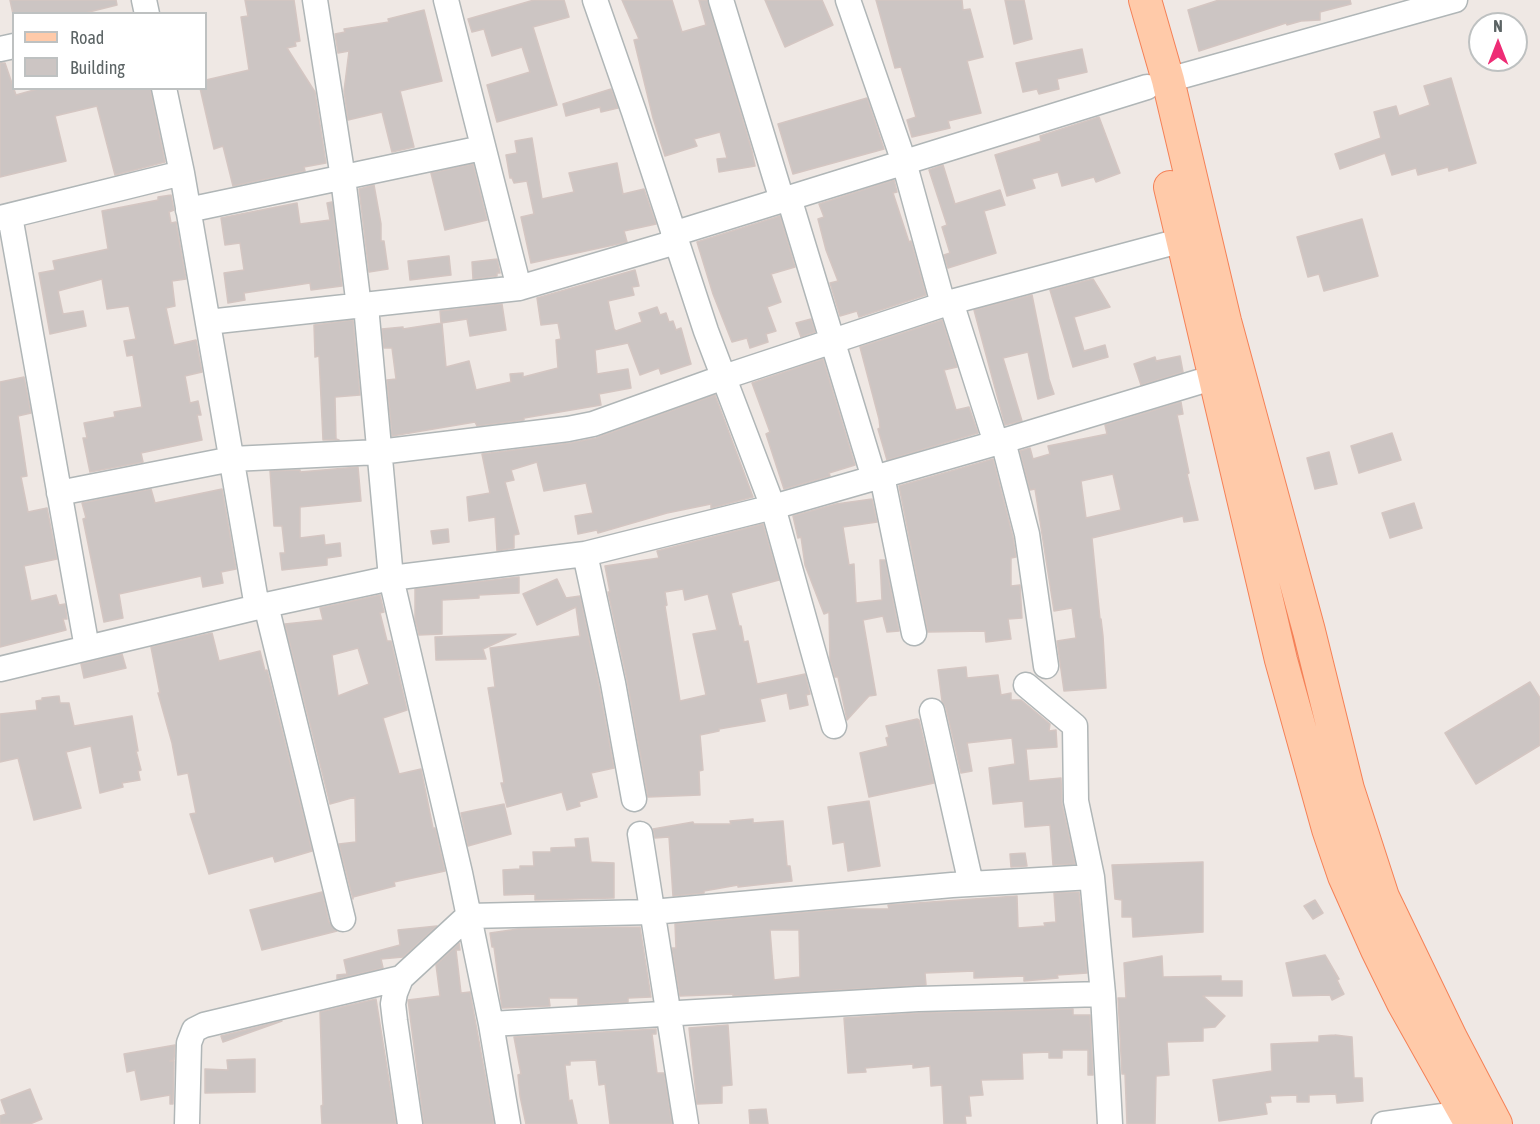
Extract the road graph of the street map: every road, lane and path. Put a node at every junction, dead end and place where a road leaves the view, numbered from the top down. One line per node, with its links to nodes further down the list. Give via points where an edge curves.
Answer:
1 (315, 0): 14 (street)
2 (446, 0): 11 (street)
3 (595, 0): 18 (street)
4 (722, 0): 15 (street)
5 (848, 0): 12 (street)
6 (1125, 0): 9 (main road)
7 (1145, 0): 9 (main road)
8 (1455, 0): 9 (street)
9 (1157, 83): 12 (street); 19 (main road); 61 (main road, via 1309,631 1348,789 1383,897)
10 (164, 90): 13 (street)
11 (482, 148): 14 (street); 20 (street)
12 (904, 162): 15 (street); 21 (street)
13 (182, 173): 16 (street); 17 (street)
14 (342, 177): 16 (street); 22 (street)
15 (786, 199): 18 (street); 24 (street)
16 (188, 210): 23 (street)
17 (5, 217): 31 (street)
18 (674, 238): 20 (street); 25 (street)
19 (1183, 240): 21 (street); 26 (main road)
20 (519, 288): 22 (street)
21 (947, 303): 24 (street); 27 (street)
22 (363, 306): 23 (street); 28 (street)
23 (208, 322): 29 (street)
24 (834, 341): 25 (street); 30 (street)
25 (724, 377): 28 (street, via 593,424); 32 (street)
26 (1215, 377): 27 (street); 54 (main road, via 1281,660 1344,876 1403,1003)
27 (999, 442): 30 (street); 38 (street, via 1027,534)
28 (379, 452): 29 (street); 34 (street)
29 (231, 459): 31 (street); 35 (street)
30 (878, 477): 32 (street); 36 (street)
31 (59, 493): 37 (street)
32 (773, 507): 33 (street); 42 (street)
33 (585, 554): 34 (street); 43 (street)
34 (391, 579): 35 (street); 47 (street)
35 (262, 606): 37 (street); 49 (street)
36 (914, 633)
37 (87, 648): 39 (street)
38 (1046, 666)
39 (0, 669)
40 (1026, 685): 45 (street, via 1075,726 1076,801)
41 (932, 711): 46 (street)
42 (834, 726)
43 (634, 799)
44 (640, 834): 48 (street)
45 (1092, 877): 46 (street); 51 (street)
46 (971, 884): 48 (street)
47 (467, 910): 48 (street); 50 (street); 53 (street)
48 (652, 912): 52 (street)
49 (343, 919)
50 (401, 978): 55 (street, via 194,1030 189,1043); 56 (street, via 393,1004)
51 (1102, 994): 52 (street); 59 (street)
52 (668, 1012): 53 (street); 58 (street)
53 (491, 1024): 57 (street)
54 (1468, 1118): 60 (street)
55 (187, 1124)
56 (410, 1124)
57 (507, 1124)
58 (686, 1124)
59 (1110, 1124)
60 (1384, 1124)
61 (1496, 1124)

